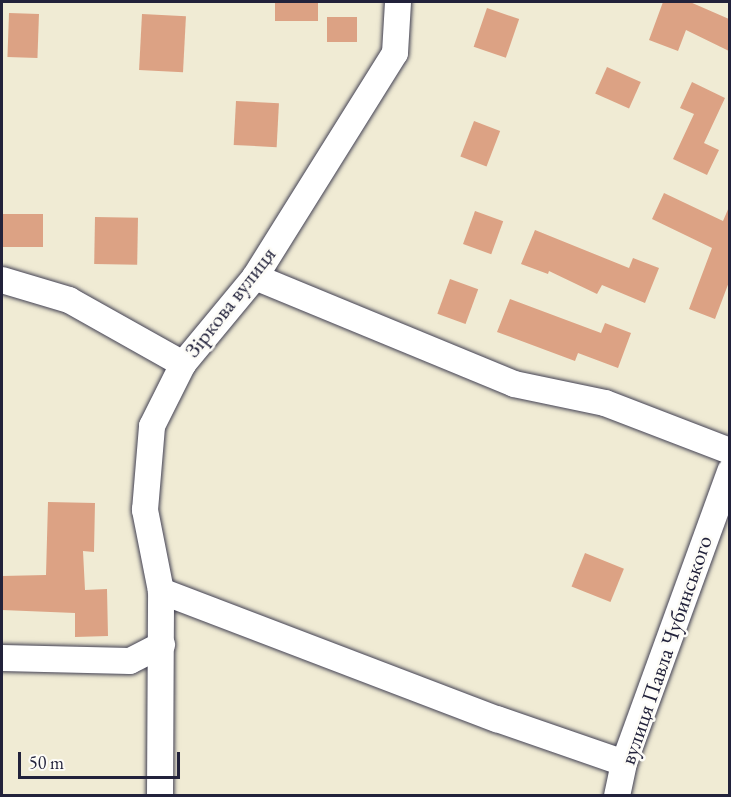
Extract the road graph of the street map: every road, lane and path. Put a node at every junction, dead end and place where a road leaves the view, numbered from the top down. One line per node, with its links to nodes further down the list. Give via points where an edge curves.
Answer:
1 (398, 2): 2 (street, Зіркова вулиця, via 395,54)
2 (255, 278): 4 (street, Зіркова вулиця); 5 (street, via 514,384 605,403)
3 (2, 280): 4 (street, Зіркова вулиця, via 69,300)
4 (183, 364): 7 (street, via 152,426 145,510)
5 (729, 451)
6 (729, 471): 10 (street, вулиця Павла Чубинського)
7 (161, 591): 8 (street); 10 (street)
8 (162, 645): 9 (street, via 130,661); 11 (street)
9 (2, 658)
10 (624, 763): 12 (street, вулиця Павла Чубинського)
11 (160, 795)
12 (617, 795)

